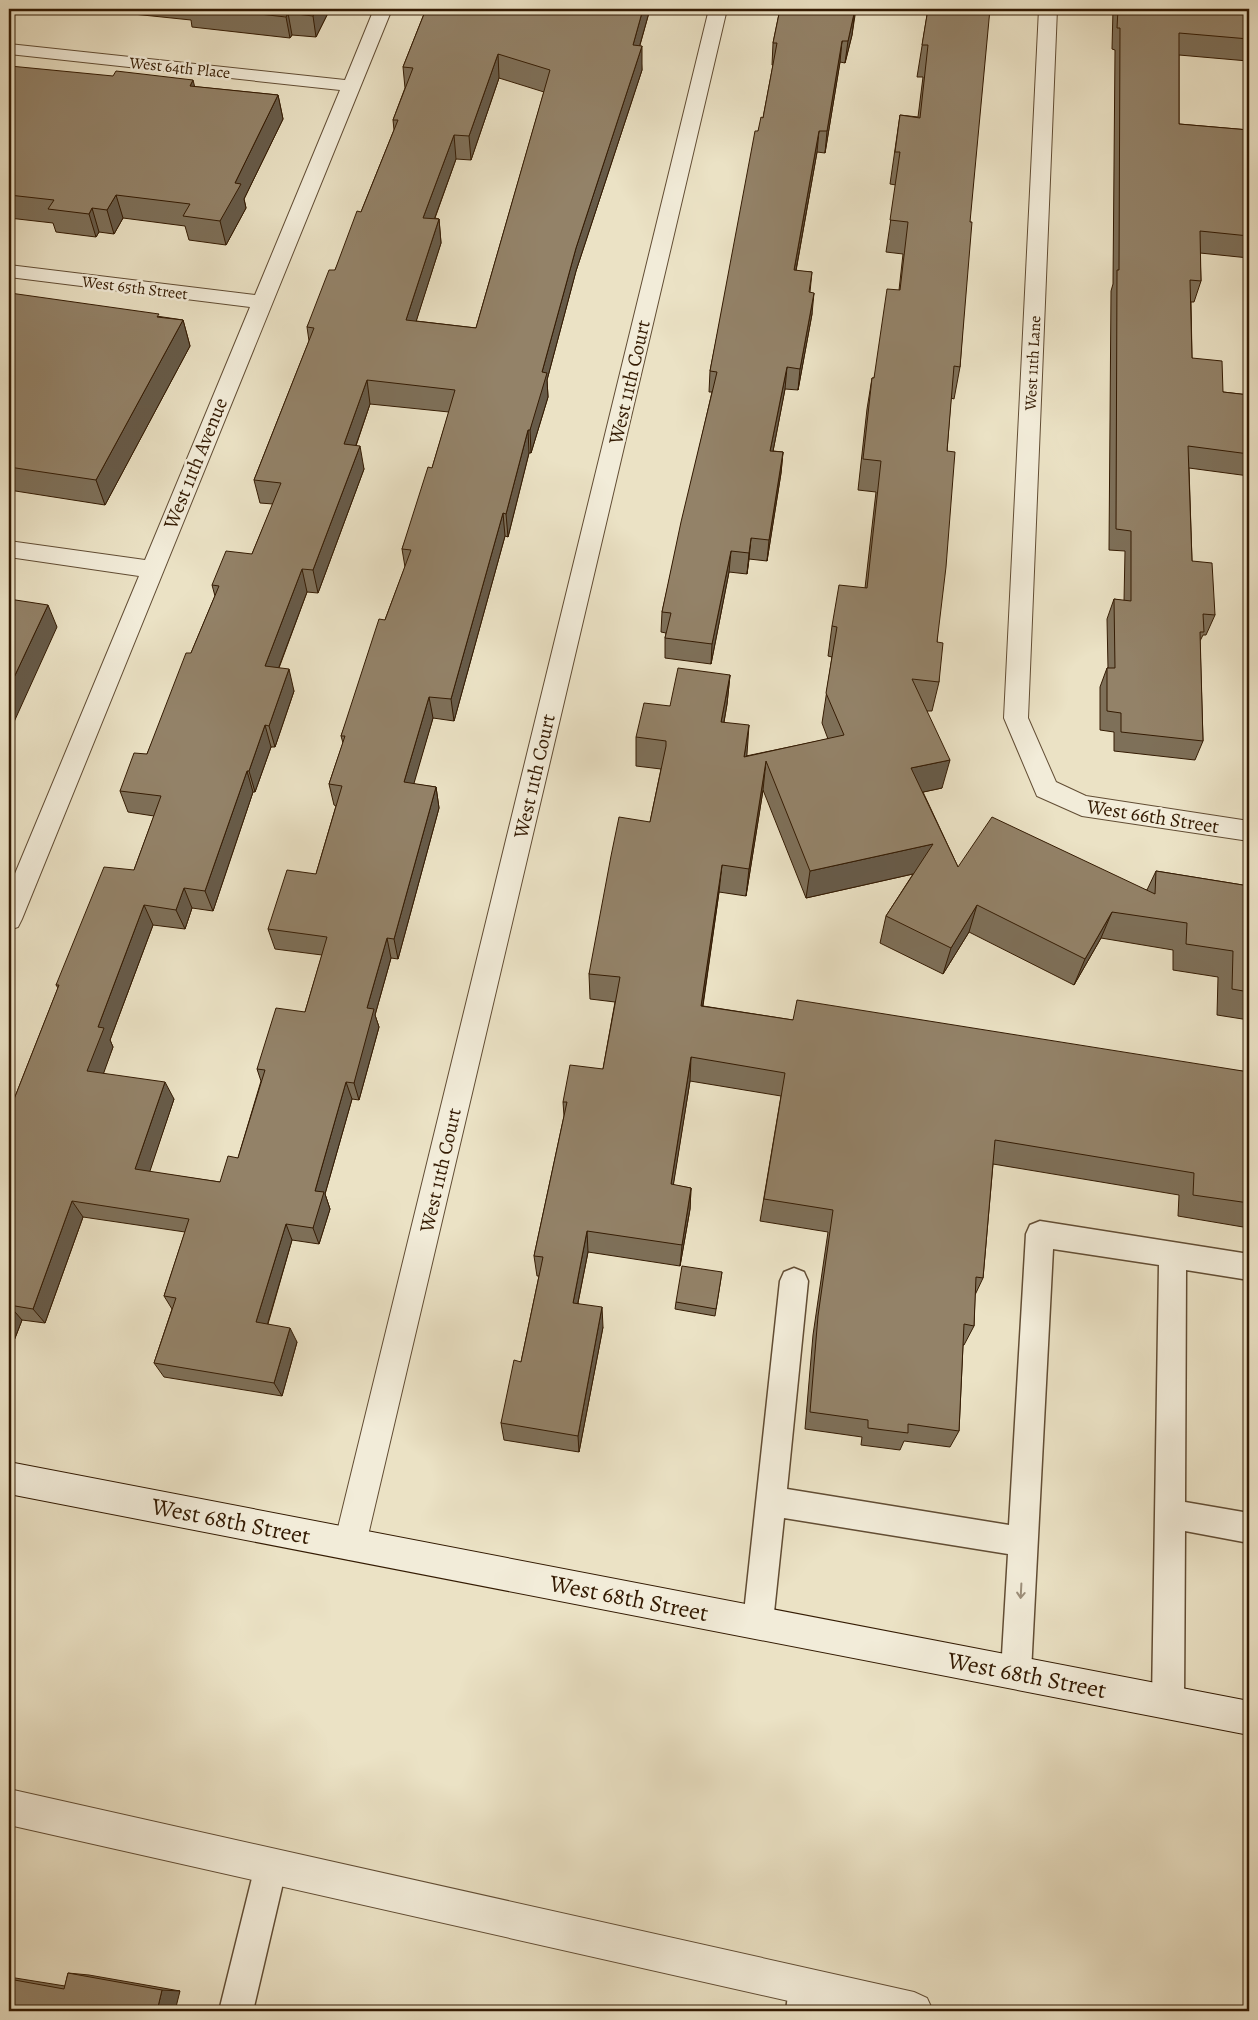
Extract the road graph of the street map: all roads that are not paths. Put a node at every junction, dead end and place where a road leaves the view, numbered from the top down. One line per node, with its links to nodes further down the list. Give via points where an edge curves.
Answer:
1 (383, 9): 5 (street, West 11th Avenue)
2 (718, 9): 21 (street, West 11th Court)
3 (1048, 9): 10 (street, West 11th Lane)
4 (9, 49): 5 (street, West 64th Place)
5 (351, 86): 7 (street, West 11th Avenue)
6 (9, 271): 7 (street, West 65th Street)
7 (262, 302): 9 (street, West 11th Avenue)
8 (9, 549): 9 (street)
9 (151, 569): 12 (street, West 11th Avenue)
10 (1016, 718): 11 (street, West 66th Street, via 1046,789 1082,806)
11 (1249, 831)
12 (9, 919)
13 (1173, 1255): 14 (lane); 18 (lane); 20 (lane, via 1040,1234)
14 (1249, 1267)
15 (794, 1281): 17 (lane)
16 (9, 1478): 21 (street, West 68th Street)
17 (771, 1501): 20 (lane); 22 (lane)
18 (1171, 1514): 19 (lane); 24 (lane)
19 (1249, 1528)
20 (1024, 1542): 23 (lane, one-way to 23)
21 (350, 1544): 22 (street, West 68th Street)
22 (758, 1622): 23 (street, West 68th Street)
23 (1016, 1672): 24 (street, West 68th Street)
24 (1168, 1702): 25 (street, West 68th Street)
25 (1249, 1718)
26 (9, 1807): 27 (street)
27 (271, 1866): 28 (street); 29 (lane)
28 (805, 1999): 30 (street)
29 (236, 2011)
30 (914, 2011)

